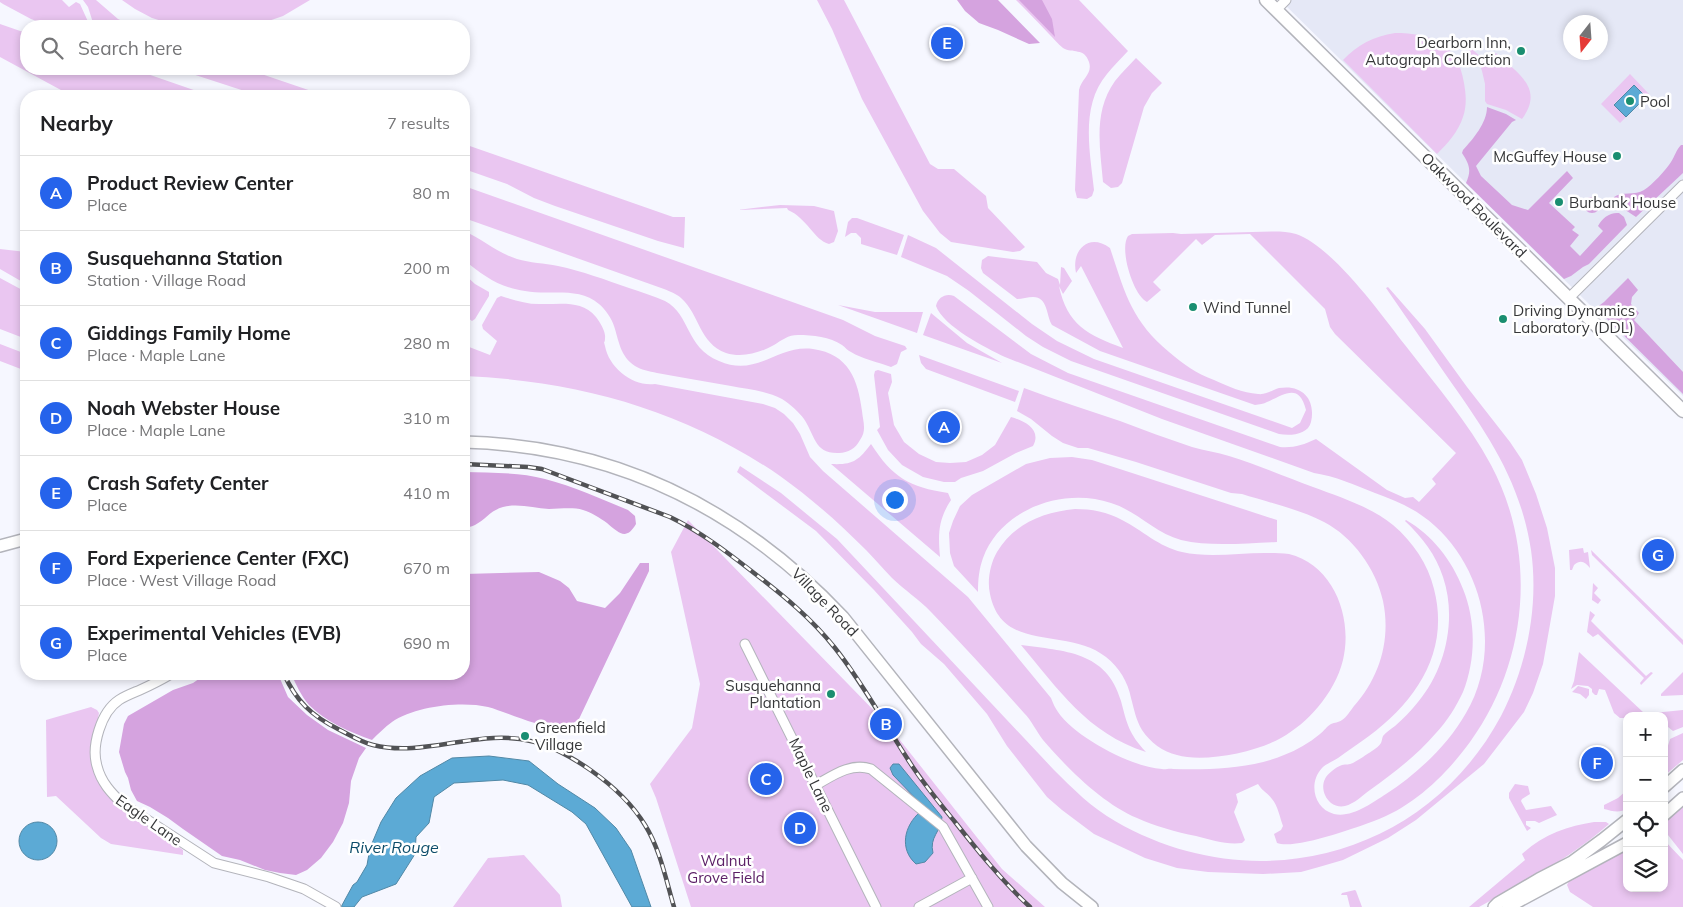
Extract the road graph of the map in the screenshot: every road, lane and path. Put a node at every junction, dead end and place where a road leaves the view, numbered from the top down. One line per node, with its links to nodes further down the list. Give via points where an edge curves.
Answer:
1 (1266, 0): 3 (main road, Oakwood Boulevard)
2 (1286, 0): 3 (street)
3 (1276, 10): 5 (main road, Oakwood Boulevard)
4 (1683, 185): 5 (street)
5 (1569, 298): 6 (main road, Oakwood Boulevard)
6 (1683, 411)
7 (470, 442): 24 (street, Village Road, via 533,447 612,467 673,490 757,540 812,585 843,617 1026,846 1062,883)
8 (20, 541): 9 (street)
9 (0, 546)
10 (745, 644): 14 (street, Maple Lane)
11 (159, 680): 20 (street, Eagle Lane, via 120,699 106,714 100,727 95,754 103,782 110,792 205,859 312,892)
12 (1683, 770): 13 (street)
13 (1668, 783)
14 (816, 785): 19 (street, via 855,766 873,771 943,827); 21 (street, Maple Lane)
15 (1683, 798): 16 (street)
16 (1668, 811)
17 (1623, 823): 25 (street, via 1572,862)
18 (1623, 844): 26 (street)
19 (972, 878): 22 (street); 23 (street)
20 (336, 907)
21 (876, 907)
22 (919, 907)
23 (988, 907)
24 (1092, 907)
25 (1494, 907)
26 (1508, 907)

